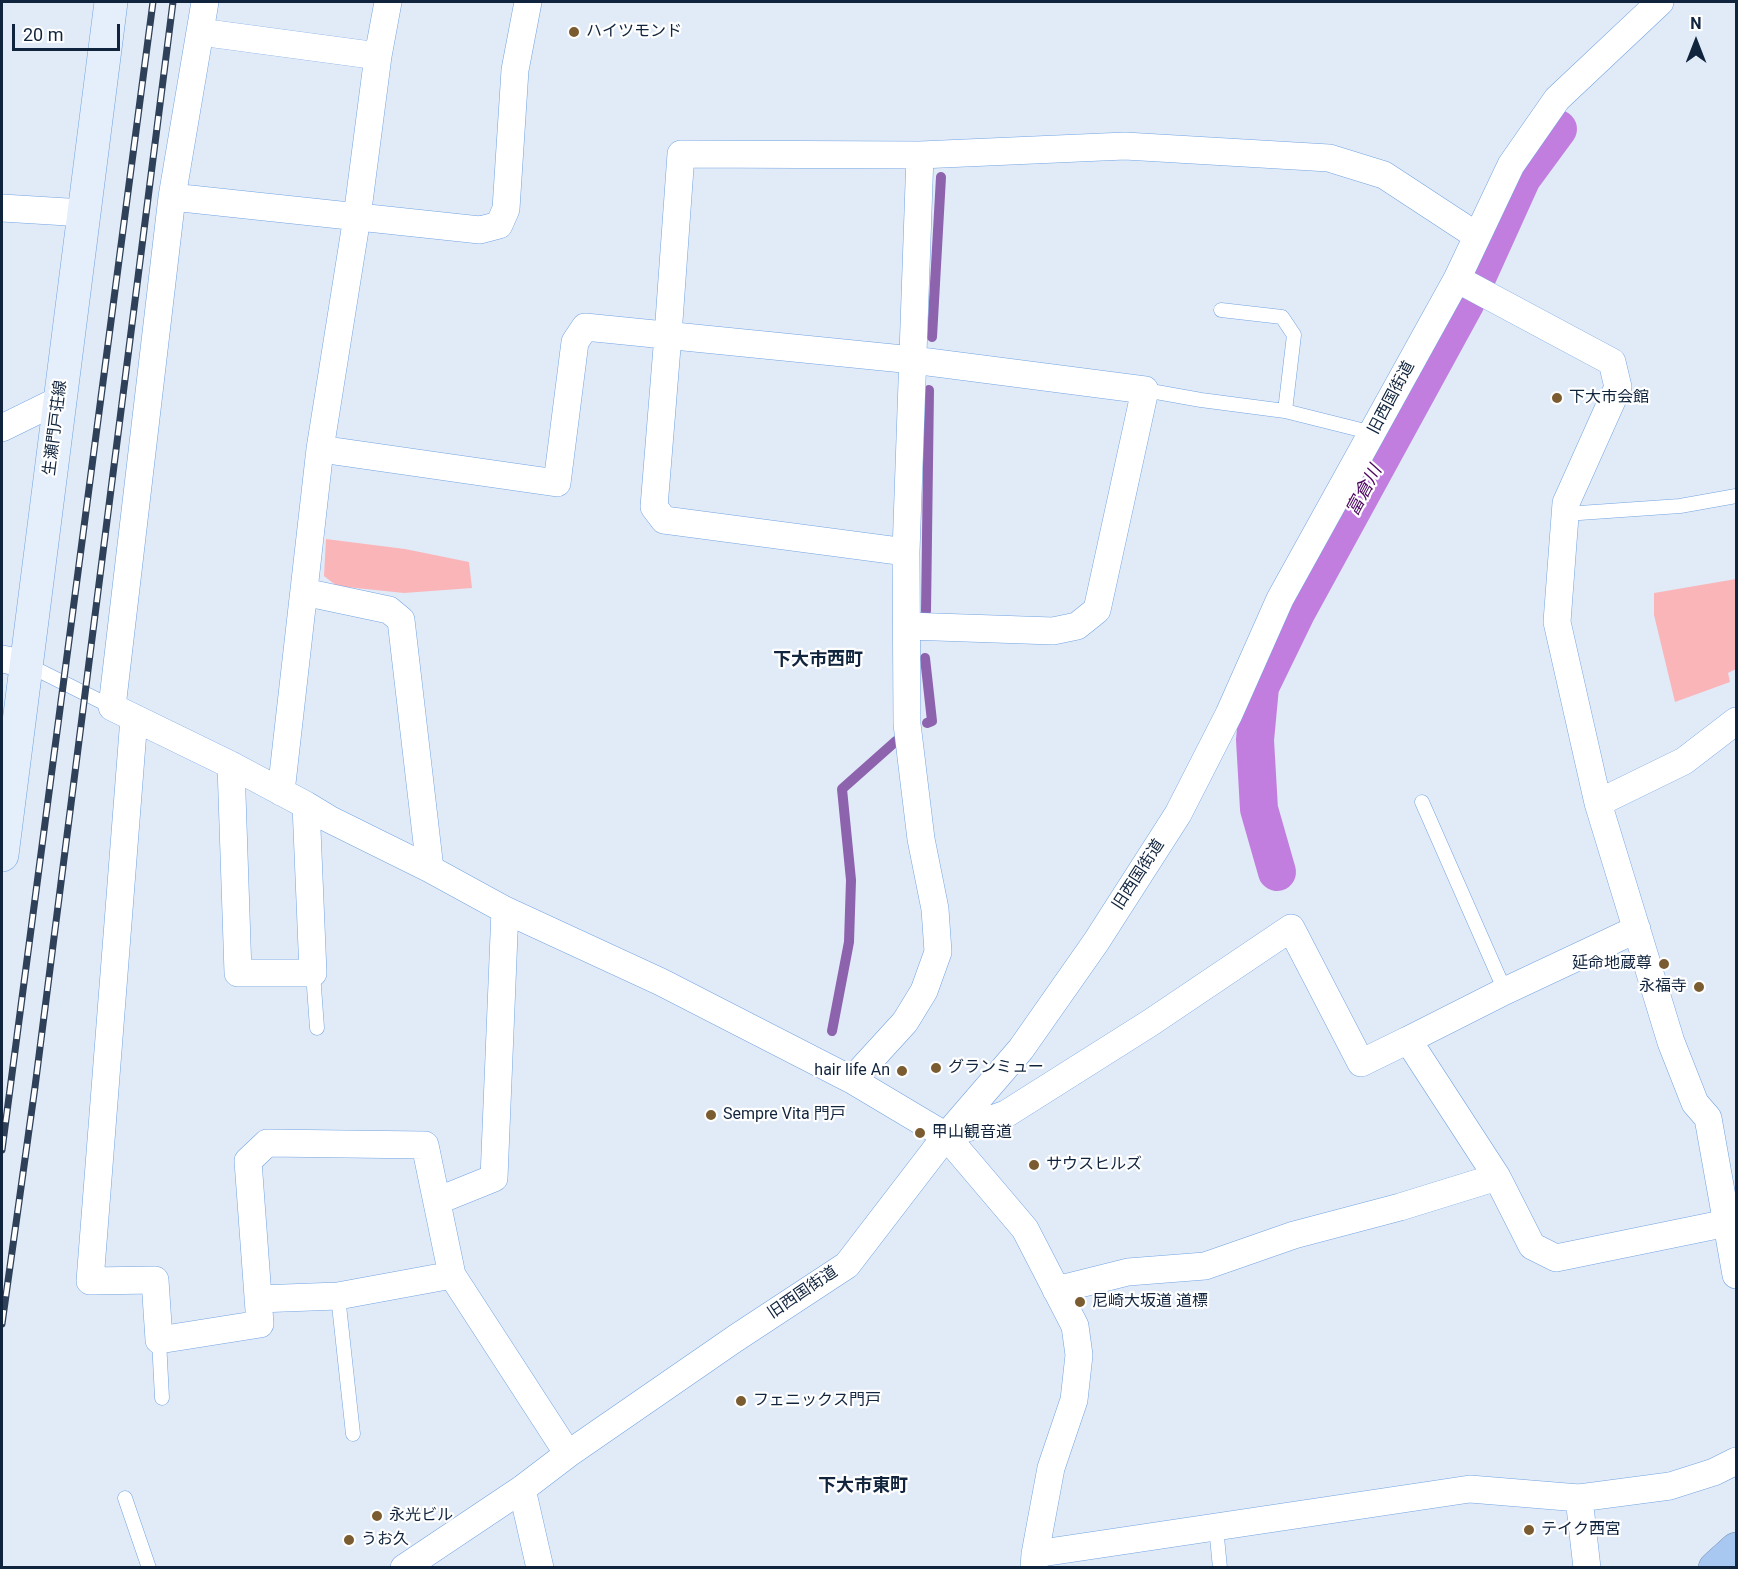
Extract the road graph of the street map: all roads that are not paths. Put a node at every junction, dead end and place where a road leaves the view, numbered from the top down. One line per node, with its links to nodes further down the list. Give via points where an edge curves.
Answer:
1 (111, 2): 11 (main road, 生瀬門戸荘線)
2 (205, 2): 6 (street)
3 (388, 2): 7 (street)
4 (528, 2): 12 (street, via 515,70 506,209 499,225 480,230)
5 (1660, 2): 13 (street, 旧西国街道, via 1557,99 1511,165)
6 (200, 32): 7 (street); 9 (street)
7 (378, 56): 12 (street)
8 (920, 155): 13 (street, via 1125,146 1329,158 1384,175); 16 (street, via 681,154); 17 (street)
9 (172, 197): 12 (street); 30 (street)
10 (2, 208): 11 (street)
11 (84, 213): 19 (main road, 生瀬門戸荘線)
12 (357, 216): 23 (street)
13 (1477, 236): 14 (street, 旧西国街道)
14 (1466, 284): 22 (street, 旧西国街道); 25 (street, via 1612,362 1618,387 1566,503)
15 (1221, 310): 20 (lane, via 1282,317 1294,335)
16 (668, 335): 17 (street); 23 (street, via 585,327 575,342 557,483); 26 (street, via 654,507 664,520)
17 (913, 360): 18 (street); 26 (street)
18 (1145, 390): 20 (lane); 28 (street, via 1097,610 1077,626 1053,631)
19 (59, 400): 21 (street); 29 (main road, 生瀬門戸荘線)
20 (1285, 411): 22 (lane)
21 (2, 428)
22 (1373, 433): 47 (street, 旧西国街道, via 1280,599 1229,714 1178,814 1021,1049)
23 (320, 448): 27 (street)
24 (1737, 496): 25 (lane, via 1680,506)
25 (1565, 514): 35 (street, via 1557,622)
26 (906, 552): 28 (street)
27 (304, 592): 33 (street); 39 (street, via 389,610 401,620)
28 (907, 626): 46 (street, via 907,724 938,952 924,991 905,1022)
29 (14, 661): 30 (lane); 37 (main road, 生瀬門戸荘線)
30 (123, 712): 32 (street); 56 (street, via 90,1281 155,1280)
31 (1737, 721): 35 (street, via 1684,761)
32 (231, 765): 33 (street); 42 (street, via 238,973)
33 (280, 792): 36 (street)
34 (1422, 802): 43 (lane)
35 (1598, 803): 41 (street)
36 (306, 805): 39 (street); 42 (street)
37 (4, 814): 38 (main road, 生瀬門戸荘線)
38 (2, 855)
39 (430, 869): 40 (street)
40 (506, 910): 46 (street, via 661,982); 49 (street, via 494,1178)
41 (1637, 929): 43 (street); 50 (street, via 1671,1042 1695,1103 1708,1118)
42 (313, 973): 44 (lane)
43 (1505, 991): 45 (street)
44 (317, 1028)
45 (1408, 1040): 47 (street, via 1361,1063 1291,928 1006,1114); 48 (street)
46 (852, 1080): 47 (street)
47 (946, 1136): 53 (street, via 1025,1229); 59 (street, 旧西国街道, via 847,1265)
48 (1497, 1177): 50 (street, via 1532,1246 1556,1258); 53 (street, via 1294,1235 1205,1266 1128,1272)
49 (436, 1201): 51 (street); 55 (street, via 425,1145 267,1143 248,1161)
50 (1729, 1208): 52 (street)
51 (452, 1275): 54 (street); 59 (street)
52 (1737, 1275)
53 (1056, 1290): 66 (street, via 1075,1326 1078,1355 1074,1400 1051,1468)
54 (338, 1296): 55 (street); 58 (lane)
55 (258, 1299): 56 (street, via 260,1324)
56 (159, 1340): 57 (lane)
57 (162, 1398)
58 (353, 1434)
59 (568, 1454): 61 (street, 旧西国街道)
60 (1737, 1461): 63 (street, via 1670,1486)
61 (522, 1489): 68 (street, 旧西国街道); 69 (street)
62 (125, 1498): 67 (lane)
63 (1579, 1498): 64 (street, via 1470,1490); 71 (street)
64 (1216, 1527): 66 (street); 70 (lane)
65 (1737, 1549): 72 (highway)
66 (1034, 1561)
67 (149, 1568)
68 (404, 1568)
69 (540, 1568)
70 (1220, 1568)
71 (1587, 1568)
72 (1715, 1568)

